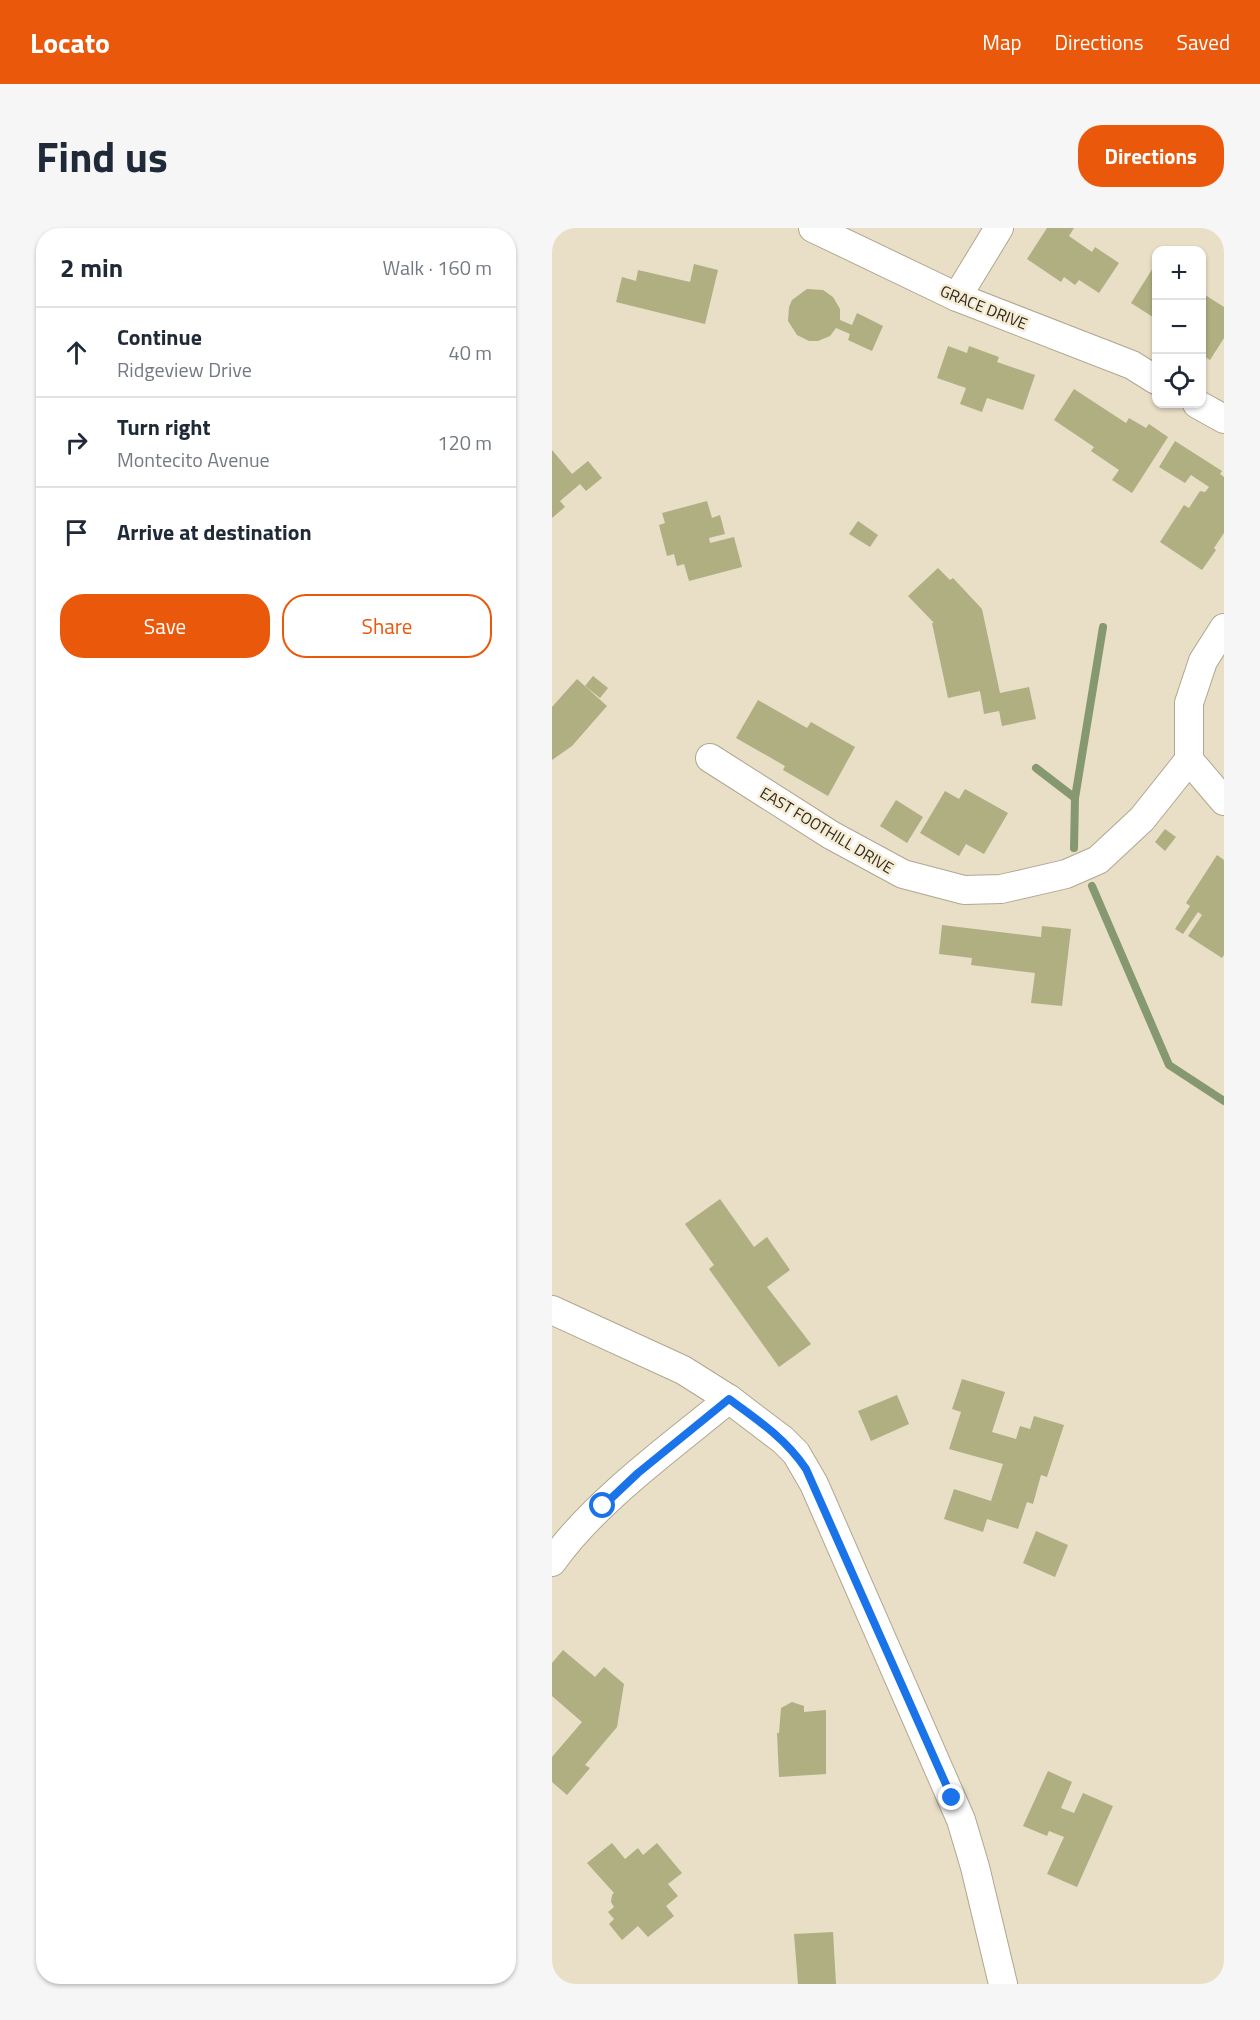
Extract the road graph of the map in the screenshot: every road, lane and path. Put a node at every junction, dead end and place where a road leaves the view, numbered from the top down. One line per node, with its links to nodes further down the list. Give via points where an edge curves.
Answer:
1 (813, 228): 3 (street, GRACE DRIVE)
2 (999, 228): 3 (street)
3 (957, 297): 4 (street, GRACE DRIVE, via 1132,365)
4 (1152, 378)
5 (1204, 408): 6 (street)
6 (1224, 419)
7 (1224, 628): 9 (street, via 1203,661 1189,704)
8 (710, 758): 9 (street, EAST FOOTHILL DRIVE, via 831,835 903,874 964,890 1001,889 1066,873 1098,860 1142,819)
9 (1189, 760): 10 (street)
10 (1224, 801)
11 (552, 1310): 12 (street, via 683,1370)
12 (729, 1399): 13 (street, via 638,1473); 14 (street, via 796,1453 814,1484 961,1820)
13 (552, 1562)
14 (1003, 1984)

